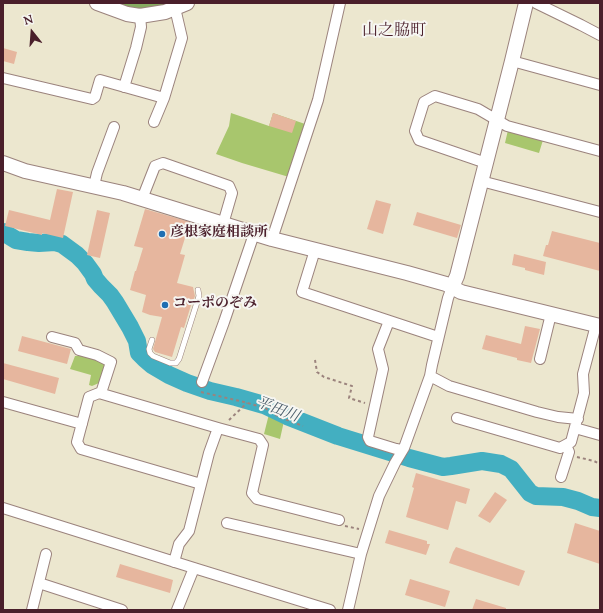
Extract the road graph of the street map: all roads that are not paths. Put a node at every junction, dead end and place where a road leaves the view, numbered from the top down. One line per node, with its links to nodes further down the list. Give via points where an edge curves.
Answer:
1 (97, 3): 6 (street)
2 (340, 3): 25 (street, via 318,100)
3 (526, 3): 8 (street)
4 (536, 3): 7 (street)
5 (181, 6): 6 (street, via 165,12); 12 (street, via 182,38)
6 (140, 16): 11 (street, via 138,41)
7 (600, 35)
8 (512, 61): 10 (street); 13 (street)
9 (3, 78): 11 (street, via 92,99 100,80)
10 (600, 85)
11 (124, 87): 12 (street)
12 (164, 98): 14 (street)
13 (497, 120): 16 (street, via 507,126); 17 (street); 17 (street, via 478,109 435,96 424,102 415,131 419,140)
14 (154, 122)
15 (114, 127): 20 (street)
16 (600, 151)
17 (486, 162): 19 (street)
18 (3, 163): 20 (street, via 25,171)
19 (481, 181): 22 (street); 27 (street)
20 (94, 186): 21 (street, via 123,193)
21 (139, 201): 23 (street); 23 (street, via 155,166 163,163 229,186 232,193)
22 (600, 212)
23 (219, 227): 24 (street)
24 (254, 234): 25 (street); 37 (street)
25 (272, 239): 26 (street)
26 (315, 250): 27 (street); 30 (street, via 302,292)
27 (452, 287): 29 (street, via 461,292); 33 (street)
28 (198, 290): 34 (lane, via 199,296 179,360 170,363 153,356 149,350)
29 (551, 314): 31 (street); 35 (street)
30 (389, 321): 33 (street); 46 (street, via 378,349 383,369 368,437 370,441 396,449)
31 (598, 326): 42 (street, via 583,374 584,393)
32 (52, 337): 38 (street, via 75,343 79,350 111,362)
33 (438, 338): 36 (street)
34 (152, 340)
35 (540, 359)
36 (430, 376): 42 (street, via 449,386); 46 (street)
37 (200, 386)
38 (101, 393): 41 (street, via 89,397); 43 (street)
39 (3, 402): 41 (street)
40 (457, 418): 45 (street)
41 (82, 424): 48 (street, via 77,442 81,449)
42 (576, 424): 44 (street); 45 (street)
43 (220, 429): 48 (street, via 208,453); 50 (street, via 259,439 263,445 252,493 257,499 325,512)
44 (600, 435)
45 (567, 450): 47 (street)
46 (400, 453): 53 (street, via 379,496)
47 (561, 477)
48 (201, 484): 54 (street, via 189,531 179,544)
49 (3, 508): 54 (street)
50 (339, 520)
51 (226, 523): 53 (street)
52 (46, 554): 56 (street)
53 (361, 554): 61 (street)
54 (174, 562): 55 (street)
55 (194, 568): 59 (street); 60 (street)
56 (39, 583): 57 (street); 58 (street)
57 (32, 610)
58 (122, 610)
59 (177, 610)
60 (330, 610)
61 (348, 610)

